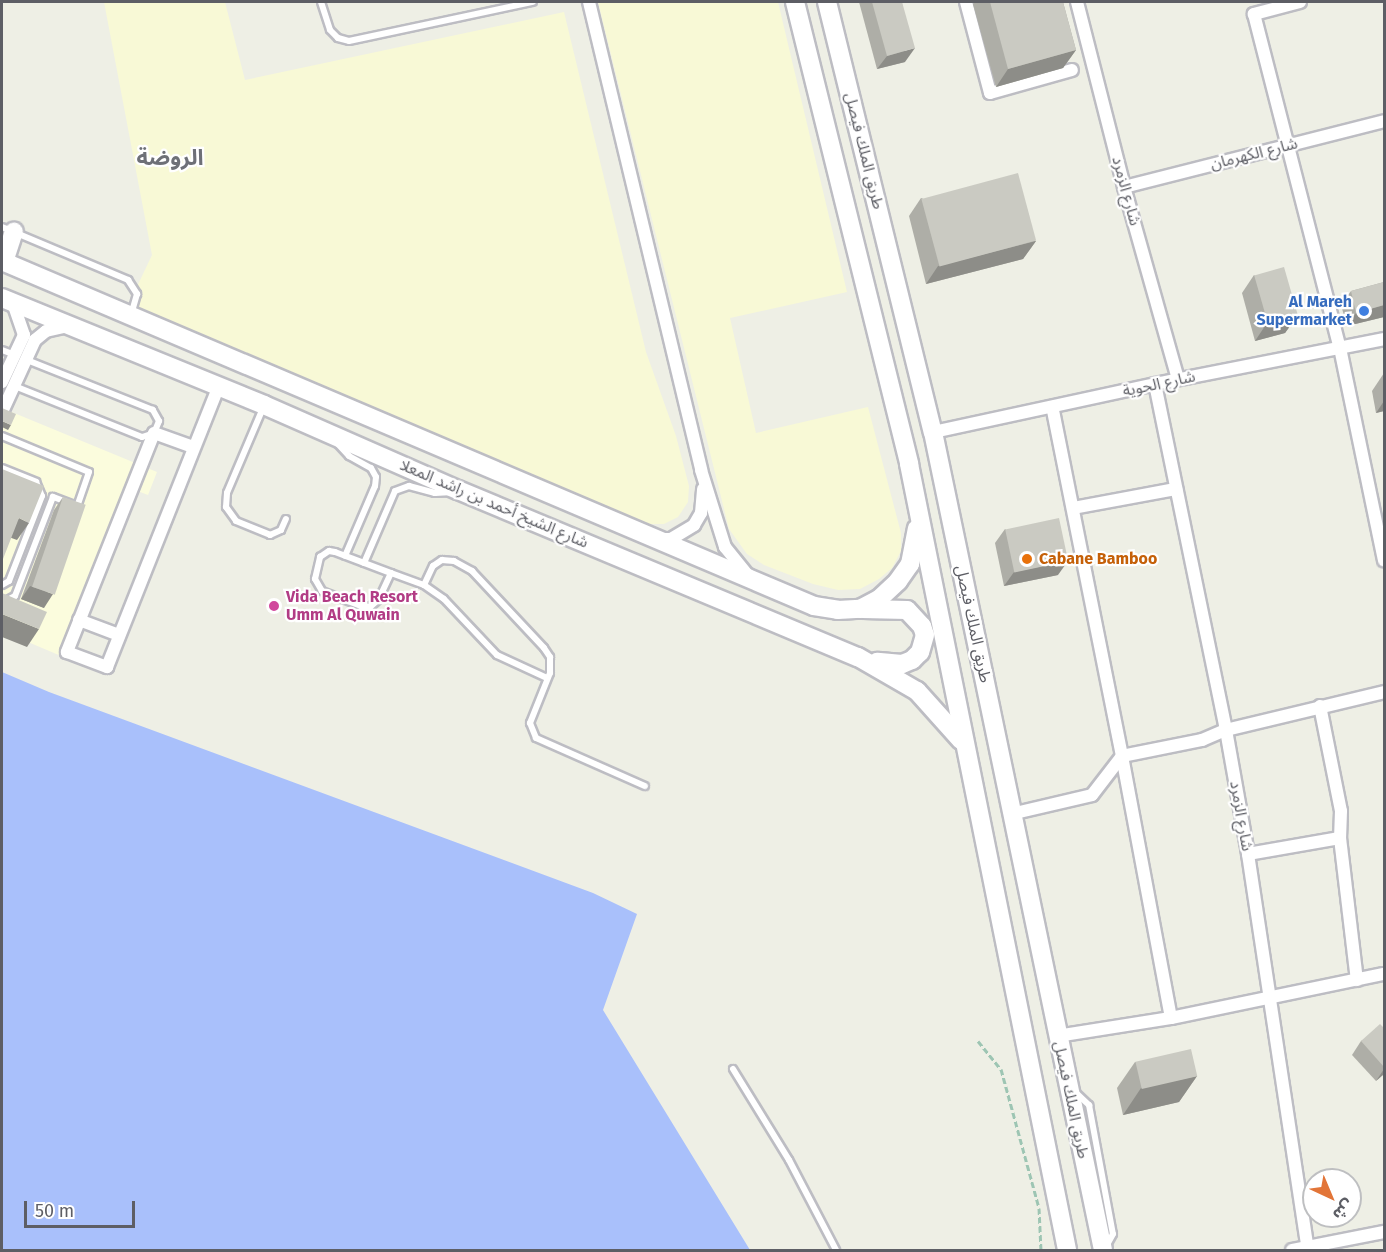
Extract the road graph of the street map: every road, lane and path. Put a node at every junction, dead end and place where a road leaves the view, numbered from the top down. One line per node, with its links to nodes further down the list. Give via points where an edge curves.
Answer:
1 (321, 2): 2 (lane, via 330,30 349,41)
2 (533, 2)
3 (589, 2): 35 (street)
4 (795, 2): 39 (main road, طريق الملك فيصل, via 901,428)
5 (827, 2): 30 (main road, طريق الملك فيصل)
6 (966, 2): 9 (street, via 990,93 1070,64)
7 (1077, 2): 9 (street, شارع الزمرد)
8 (1300, 2): 11 (street, via 1254,14)
9 (1093, 64): 12 (street, شارع الزمرد)
10 (1384, 121): 11 (street, شارع الكهرمان)
11 (1289, 145): 12 (street, شارع الكهرمان); 19 (street)
12 (1124, 187): 22 (street, شارع الزمرد)
13 (8, 229): 14 (main road); 16 (lane, via 128,280 137,294)
14 (3, 261): 16 (main road, شارع الشيخ أحمد بن راشد المعلا)
15 (7, 300): 17 (main road, شارع الشيخ أحمد بن راشد المعلا); 21 (street, via 24,335)
16 (131, 316): 41 (main road, شارع الشيخ أحمد بن راشد المعلا)
17 (68, 326): 21 (street, via 46,331); 25 (main road, شارع الشيخ أحمد بن راشد المعلا)
18 (1384, 339): 19 (street, شارع الحوية)
19 (1340, 348): 22 (street, شارع الحوية); 43 (street)
20 (2, 350): 21 (lane)
21 (20, 357): 23 (street); 31 (lane, via 153,410 159,421)
22 (1178, 379): 24 (street, شارع الحوية)
23 (5, 382): 28 (street); 31 (lane, via 142,437)
24 (1155, 384): 27 (street, شارع الحوية); 36 (street, شارع الزمرد)
25 (219, 386): 26 (main road, شارع الشيخ أحمد بن راشد المعلا); 33 (street)
26 (264, 405): 29 (main road, شارع الشيخ أحمد بن راشد المعلا); 40 (lane, via 227,493 226,507 237,521 270,535 281,530)
27 (1052, 407): 30 (street, شارع الحوية); 38 (street)
28 (2, 412)
29 (330, 432): 37 (main road, شارع الشيخ أحمد بن راشد المعلا); 42 (lane, via 343,451 371,468 376,477)
30 (933, 432): 61 (main road, طريق الملك فيصل)
31 (154, 433): 33 (street); 51 (street)
32 (2, 435): 49 (lane, via 90,472 77,506 53,497 15,596)
33 (193, 447): 52 (street)
34 (2, 468): 47 (lane, via 36,482 42,496 9,581)
35 (701, 470): 41 (street, via 703,500 694,525 671,539); 46 (street, via 725,547)
36 (1176, 489): 38 (street); 57 (street, شارع الزمرد)
37 (458, 490): 44 (lane, via 443,494 408,486 399,488); 53 (main road, شارع الشيخ أحمد بن راشد المعلا)
38 (1073, 508): 59 (street)
39 (919, 516): 50 (main road, via 910,564 879,599); 58 (main road, طريق الملك فيصل)
40 (286, 519)
41 (653, 539): 46 (main road, شارع الشيخ أحمد بن راشد المعلا)
42 (345, 556): 44 (lane); 45 (lane, via 329,551 320,557 315,579 322,591 370,607 379,598)
43 (1384, 561)
44 (364, 563): 45 (lane)
45 (390, 573): 48 (lane)
46 (754, 582): 50 (main road, شارع الشيخ أحمد بن راشد المعلا, via 814,606)
47 (2, 585)
48 (424, 585): 54 (lane, via 444,599 497,655); 54 (lane, via 429,570 442,560 466,567 544,648 551,663)
49 (2, 603)
50 (860, 609): 53 (main road, شارع الشيخ أحمد بن راشد المعلا, via 907,610 925,634 920,652 902,664 886,665)
51 (79, 620): 52 (street); 52 (street, via 67,652 107,667)
52 (119, 635)
53 (858, 657): 58 (main road, شارع الشيخ أحمد بن راشد المعلا, via 917,691)
54 (547, 678): 60 (lane, via 530,723 536,738)
55 (1384, 692): 56 (street)
56 (1320, 706): 57 (street); 62 (street, via 1341,812)
57 (1226, 730): 59 (street, via 1202,740); 63 (street, شارع الزمرد)
58 (964, 744): 75 (main road, طريق الملك فيصل)
59 (1122, 756): 61 (street, via 1092,795); 67 (street)
60 (645, 786)
61 (1011, 814): 68 (main road, طريق الملك فيصل)
62 (1341, 838): 63 (street); 65 (street)
63 (1248, 854): 66 (street, شارع الزمرد)
64 (1384, 974): 65 (street)
65 (1357, 980): 66 (street)
66 (1270, 997): 67 (street); 72 (street, شارع الزمرد)
67 (1171, 1018): 68 (street)
68 (1057, 1036): 76 (main road, طريق الملك فيصل)
69 (978, 1041): 74 (path, via 1001,1069 1039,1208)
70 (733, 1069): 73 (lane, via 789,1160)
71 (1384, 1234): 72 (street)
72 (1307, 1249): 77 (street)
73 (836, 1251)
74 (1041, 1251)
75 (1067, 1251)
76 (1103, 1251)
77 (1292, 1251)

